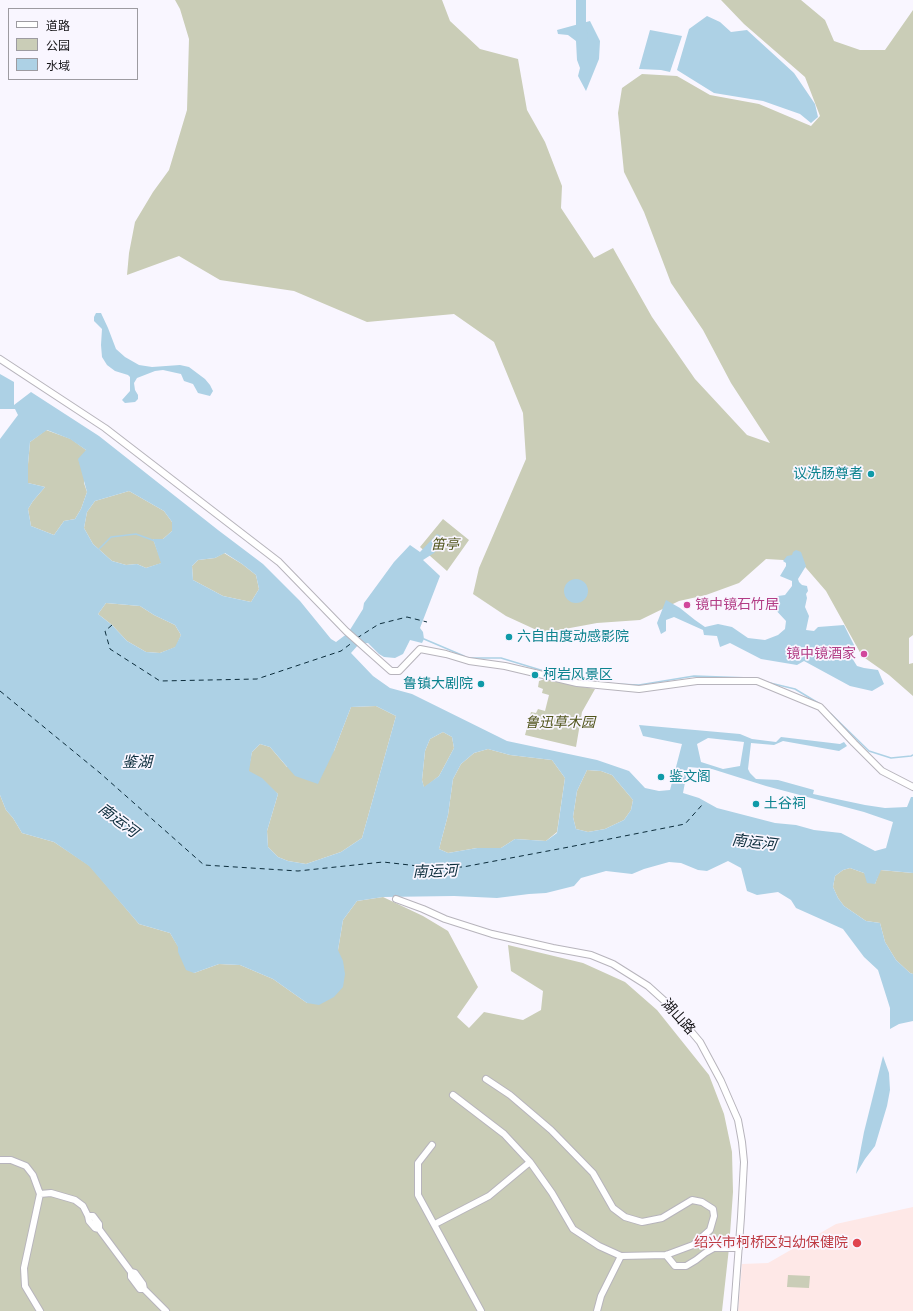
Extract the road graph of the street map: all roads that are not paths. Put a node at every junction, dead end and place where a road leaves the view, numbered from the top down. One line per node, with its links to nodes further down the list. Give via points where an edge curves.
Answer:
1 (0, 359): 2 (street, via 105,428 279,562 346,631 390,671 399,671 420,649 577,683 638,690 697,681 757,681 820,707 882,771)
2 (913, 787)
3 (396, 899): 11 (street, 湖山路, via 445,919 492,934 591,955 633,976 669,1005 700,1042 738,1120 744,1162)
4 (486, 1079): 12 (street, via 510,1094 551,1130 593,1173 613,1208 625,1217 642,1222 662,1218 692,1200 702,1202 713,1209 710,1230 693,1245)
5 (453, 1095): 8 (street, via 504,1134)
6 (432, 1145): 10 (street, via 418,1163 418,1195)
7 (0, 1160): 9 (street, via 11,1160 26,1166 33,1175)
8 (530, 1162): 10 (street, via 489,1196); 13 (street, via 573,1229 599,1246)
9 (40, 1194): 14 (street, via 24,1268 25,1286); 15 (street, via 51,1193 75,1200 83,1206 88,1216 93,1216 99,1224 99,1228 131,1272 135,1273 144,1289)
10 (435, 1224): 16 (street)
11 (739, 1248): 12 (street, via 714,1248 686,1266 675,1266); 18 (street, 湖山路)
12 (666, 1255): 13 (street)
13 (621, 1256): 17 (street, via 601,1296)
14 (40, 1311)
15 (166, 1311)
16 (481, 1311)
17 (597, 1311)
18 (734, 1311)

